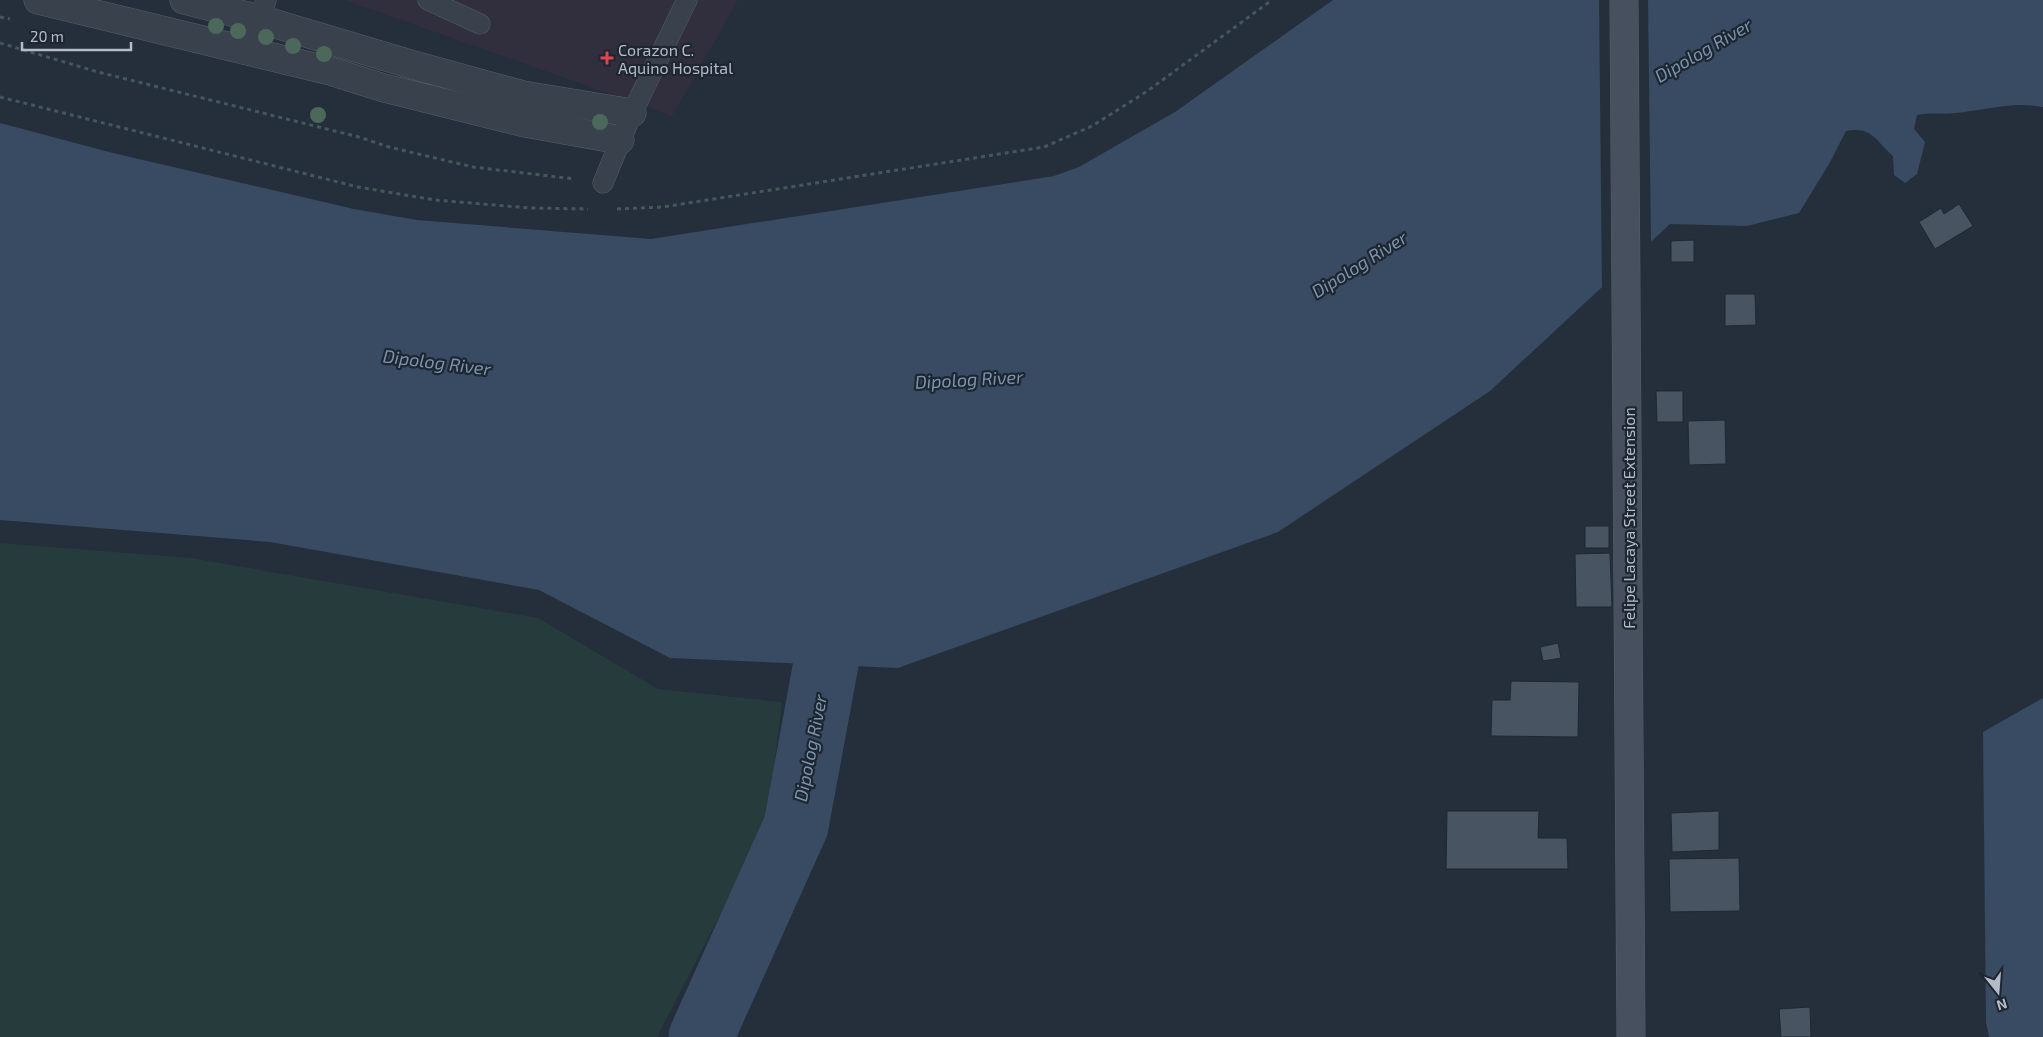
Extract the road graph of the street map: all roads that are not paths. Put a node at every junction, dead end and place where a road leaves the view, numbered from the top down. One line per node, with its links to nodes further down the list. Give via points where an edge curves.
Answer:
1 (38, 0): 8 (street)
2 (184, 0): 6 (street)
3 (428, 0): 7 (lane)
4 (687, 0): 9 (lane)
5 (1624, 0): 12 (main road, Felipe Lacaya Street Extension)
6 (263, 9): 8 (lane); 9 (street, via 410,64 523,95)
7 (480, 24)
8 (250, 52): 10 (street, via 525,123)
9 (632, 114): 10 (lane)
10 (620, 140): 11 (lane)
11 (603, 183)
12 (1631, 1037)

